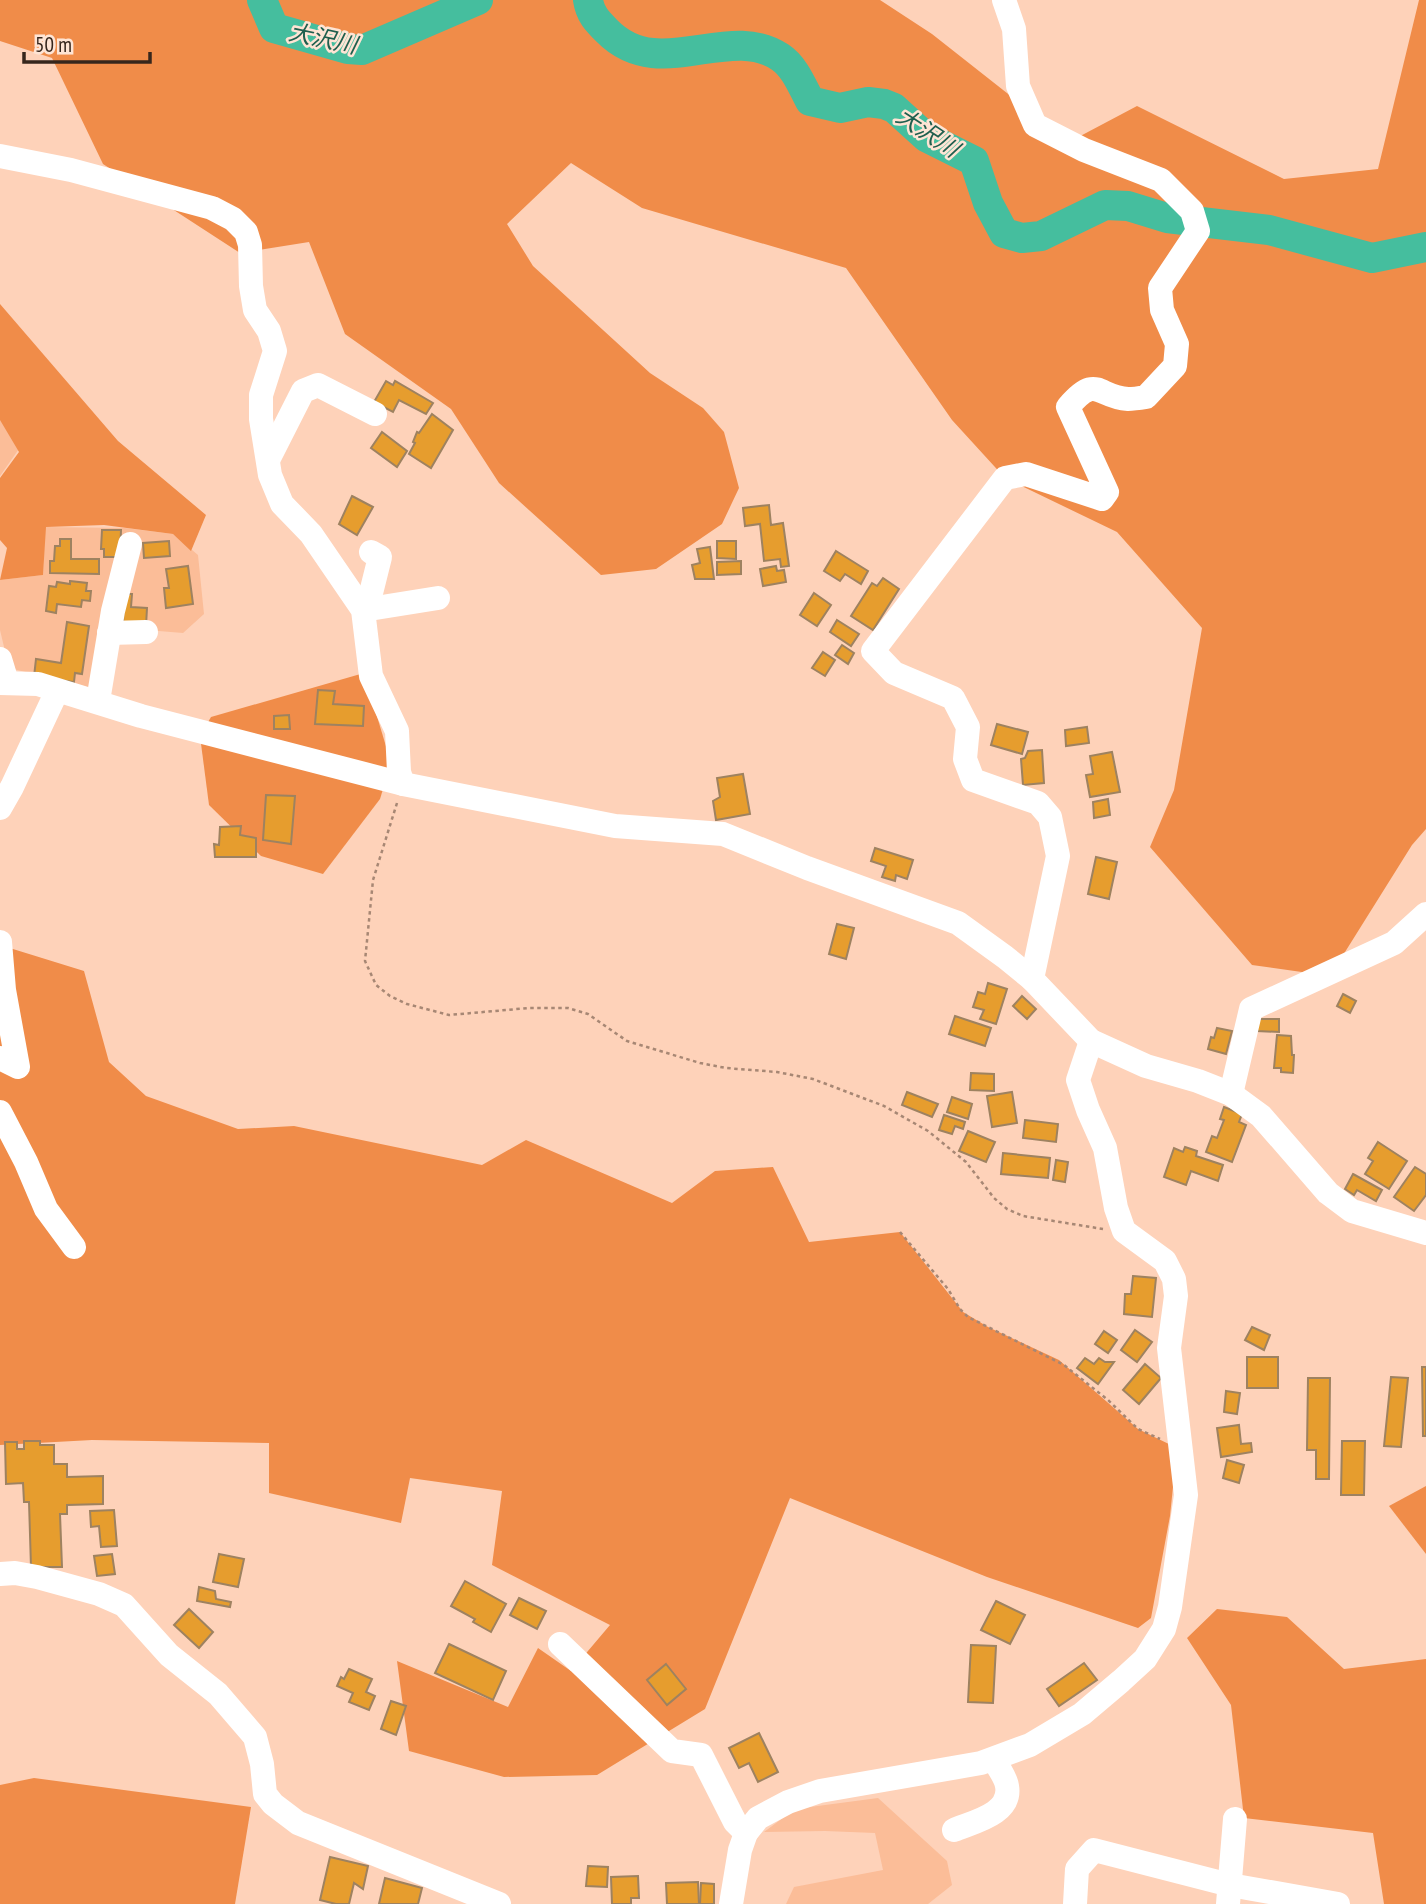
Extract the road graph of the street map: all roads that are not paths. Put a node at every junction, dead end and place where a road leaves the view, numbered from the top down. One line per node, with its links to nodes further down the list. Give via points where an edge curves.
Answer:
1 (1004, 0): 18 (street, via 1014,29 1018,86 1035,125 1161,180 1195,221 1160,288 1162,310 1177,344 1175,366 1146,397 1126,399 1095,388 1082,391 1068,407 1107,492 1102,499 1026,474 1005,478 873,651 894,673 953,698 968,727 965,759 973,780 1038,803 1050,817 1058,856)
2 (0, 156): 4 (street, via 212,208 246,232 256,310 275,351 261,395)
3 (374, 414): 4 (street, via 318,385 303,391)
4 (269, 458): 8 (street, via 270,475 282,504 311,534)
5 (130, 544): 10 (street)
6 (371, 552): 8 (street, via 380,557)
7 (438, 598): 8 (street)
8 (365, 609): 14 (street, via 371,676 397,730)
9 (146, 632): 10 (street)
10 (109, 633): 13 (street)
11 (2, 675): 12 (street)
12 (57, 691): 13 (street); 15 (street)
13 (98, 701): 14 (street)
14 (403, 784): 18 (street, via 615,826 723,834 958,923)
15 (0, 808)
16 (1426, 914): 21 (street, via 1394,943 1251,1009)
17 (0, 942): 20 (street, via 18,1067)
18 (1032, 979): 19 (street)
19 (1091, 1041): 21 (street, via 1146,1066); 27 (street, via 1078,1080 1105,1148 1124,1231 1165,1261 1174,1279 1176,1309 1169,1348 1186,1495 1170,1607 1164,1629 1145,1659 1082,1714)
20 (0, 1058)
21 (1231, 1094): 23 (street, via 1261,1116 1328,1193 1352,1211)
22 (0, 1111): 24 (street, via 46,1209)
23 (1426, 1233)
24 (74, 1247)
25 (0, 1574): 32 (street, via 37,1577 124,1605 169,1655 218,1693 255,1737 265,1794 298,1823)
26 (560, 1644): 30 (street, via 672,1751 701,1755 735,1822)
27 (994, 1760): 29 (street, via 1007,1787 1004,1804 992,1815); 30 (street, via 820,1791 758,1818)
28 (1235, 1819): 31 (street)
29 (954, 1830)
30 (746, 1833): 33 (street)
31 (1229, 1895): 34 (street, via 1094,1850 1077,1869); 35 (street)
32 (499, 1904)
33 (731, 1904)
34 (1075, 1904)
35 (1338, 1904)

